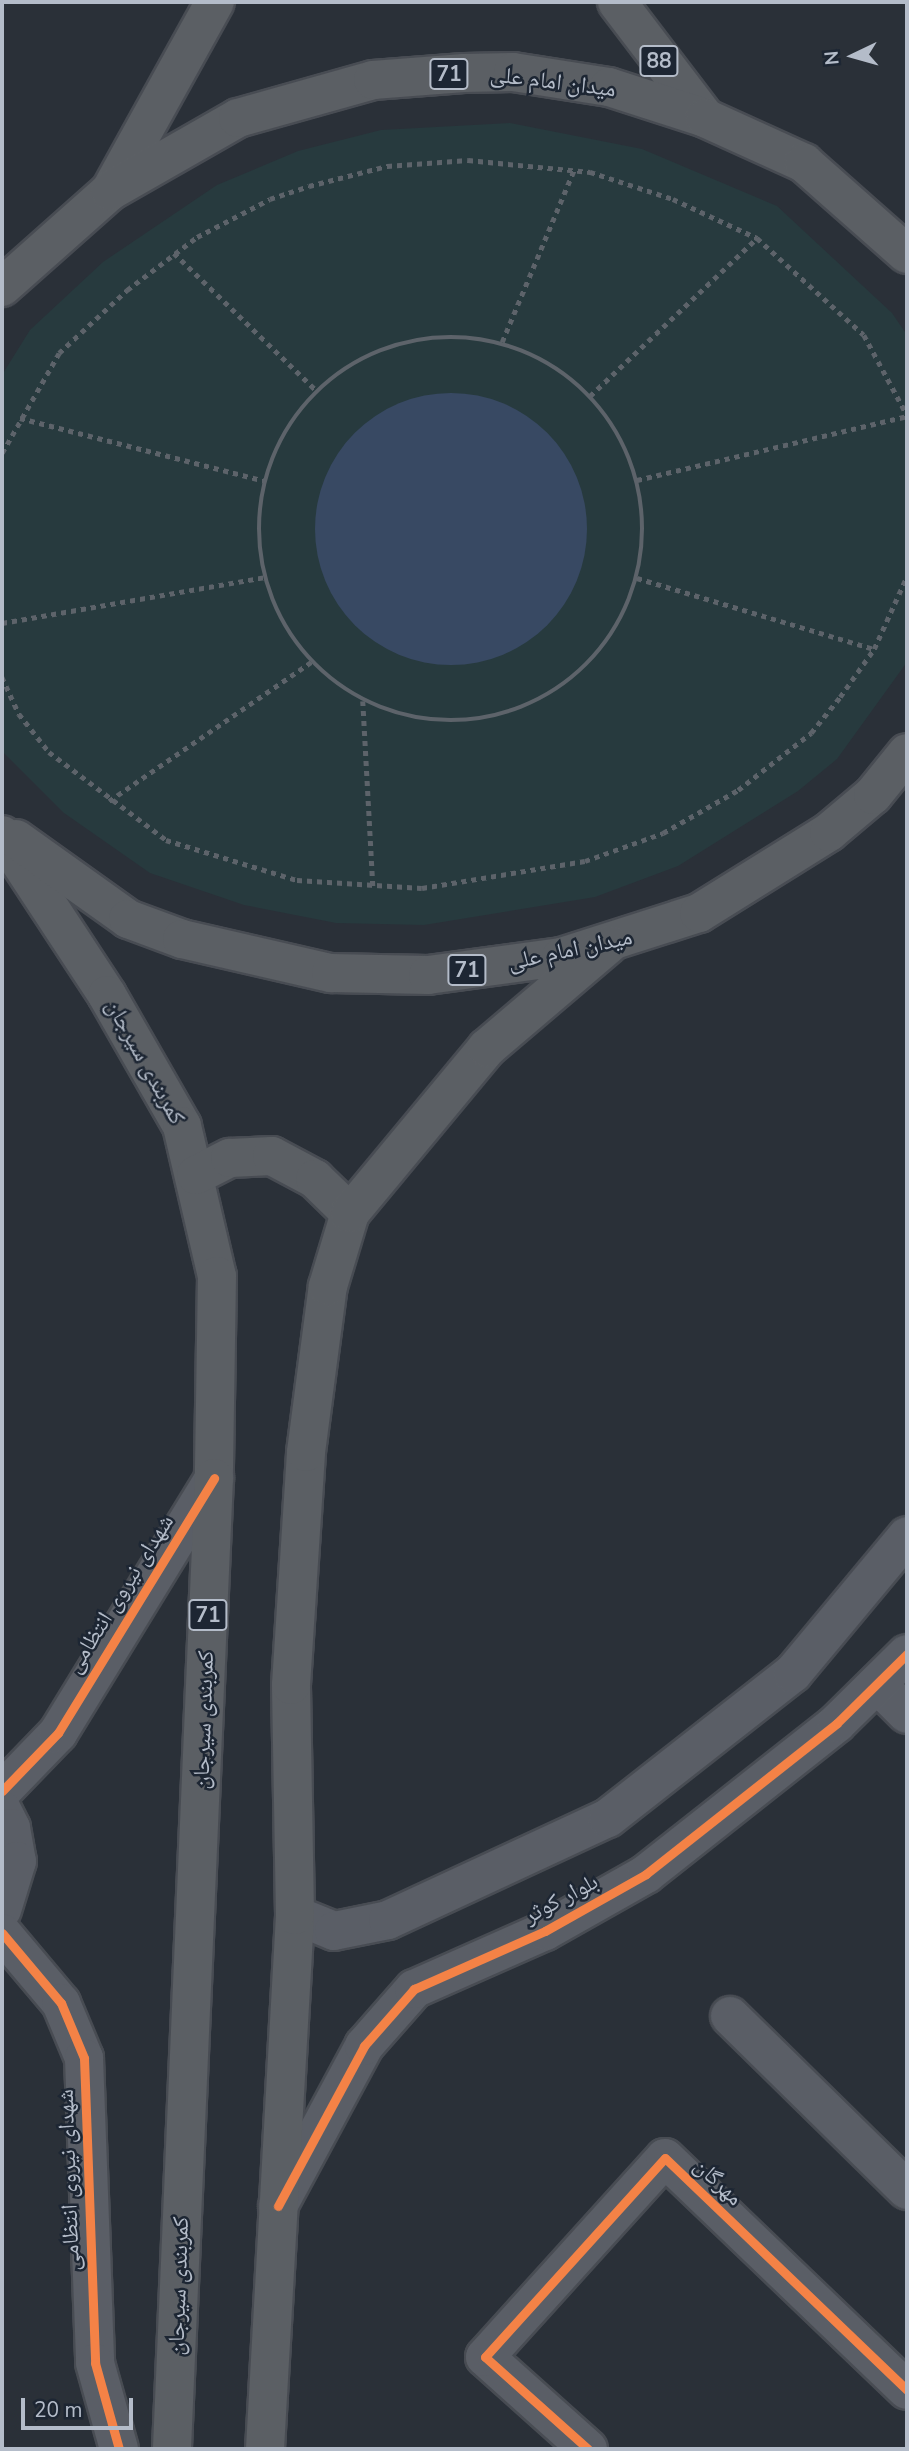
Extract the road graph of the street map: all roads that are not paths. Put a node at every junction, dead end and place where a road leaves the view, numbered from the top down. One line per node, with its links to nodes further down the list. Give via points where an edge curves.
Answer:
1 (215, 2): 4 (highway, 71)
2 (617, 2): 3 (highway, 88)
3 (705, 118): 4 (highway, میدان امام علی / 71, via 609,87 513,72 373,80 237,118); 5 (highway, میدان امام علی / 71, via 804,163)
4 (110, 191): 8 (highway, میدان امام علی / 71)
5 (849, 200): 6 (highway); 7 (highway, میدان امام علی / 71)
6 (907, 224)
7 (907, 254)
8 (2, 287)
9 (907, 752): 12 (highway, میدان امام علی / 71, via 873,795 787,862 699,913)
10 (2, 826): 12 (highway, میدان امام علی / 71, via 128,919 281,966 331,974 428,975)
11 (2, 835): 13 (highway, کمربندی سیرجان / 71, via 114,1007 182,1126)
12 (608, 945): 14 (highway, 71, via 487,1048)
13 (196, 1175): 14 (highway, via 230,1158 272,1156 315,1179); 15 (highway, کمربندی سیرجان / 71, via 217,1276)
14 (350, 1213): 23 (highway, 71, via 328,1286 306,1452 290,1685)
15 (214, 1478): 20 (street, شهدای نیروی انتظامی, via 58,1732); 30 (highway, کمربندی سیرجان / 71)
16 (907, 1536): 23 (street, via 793,1673 608,1818 388,1920 334,1931)
17 (907, 1654): 18 (street, بلوار کوثر)
18 (877, 1684): 19 (street); 27 (street, بلوار کوثر, via 808,1747 646,1874 545,1931 414,1989 364,2046)
19 (907, 1714)
20 (2, 1791)
21 (2, 1810): 22 (street, via 12,1828 17,1861)
22 (2, 1910)
23 (295, 1915): 27 (highway, 71)
24 (2, 1933): 29 (street, شهدای نیروی انتظامی, via 61,2003 84,2058 95,2363)
25 (730, 2016): 26 (street)
26 (907, 2190)
27 (278, 2206): 31 (highway, 71)
28 (907, 2390): 32 (street, مهرگان, via 665,2158 485,2357)
29 (119, 2449)
30 (172, 2449)
31 (265, 2449)
32 (588, 2449)

